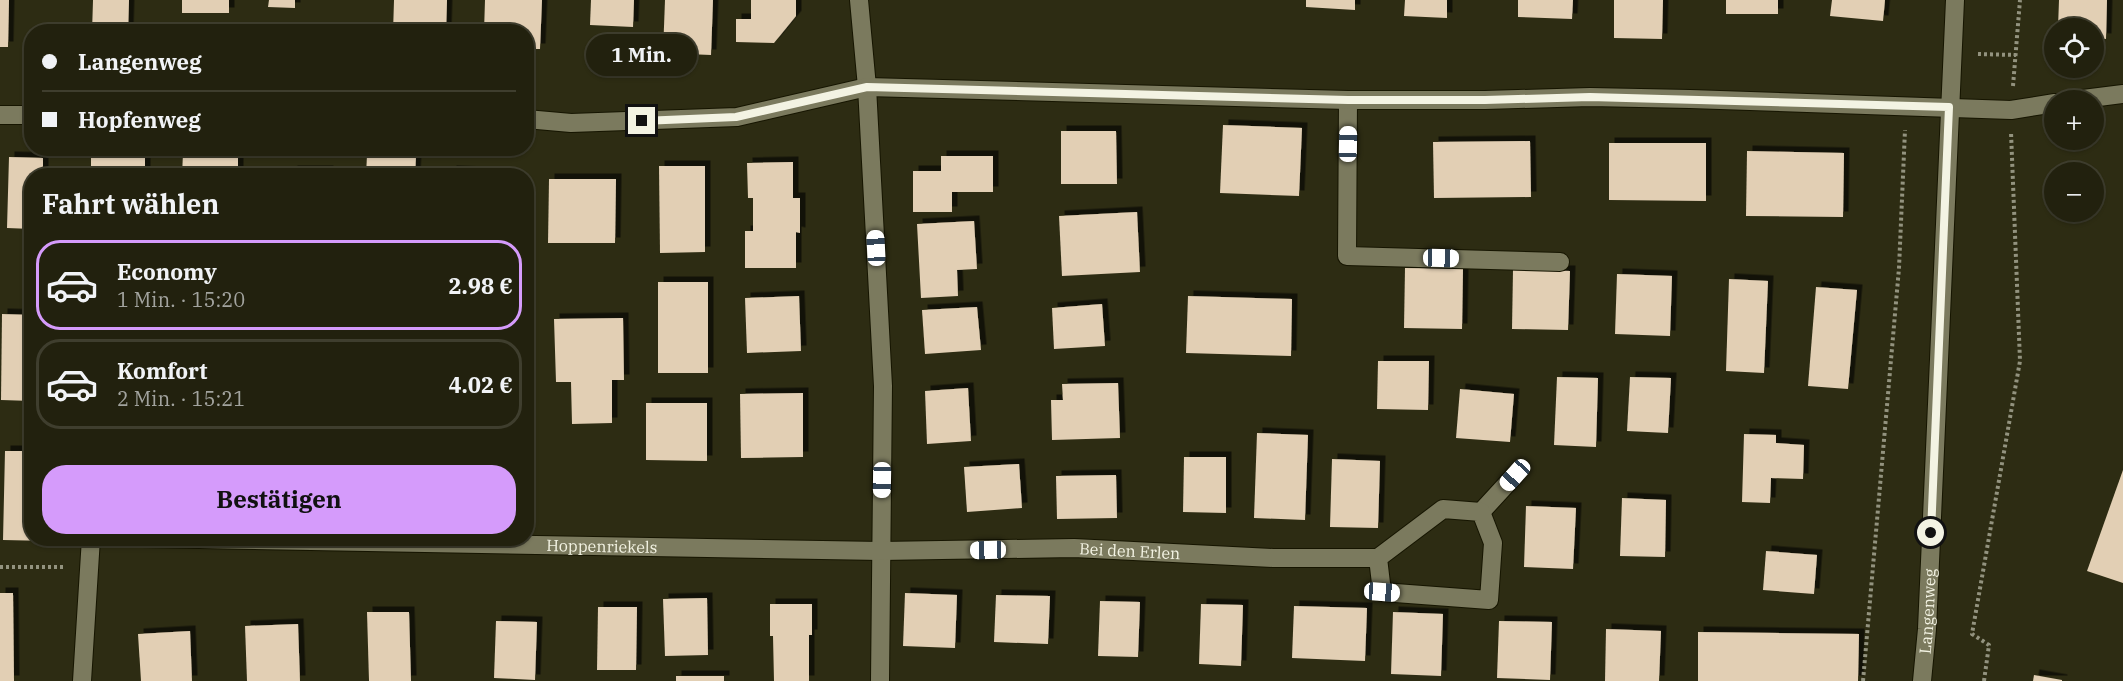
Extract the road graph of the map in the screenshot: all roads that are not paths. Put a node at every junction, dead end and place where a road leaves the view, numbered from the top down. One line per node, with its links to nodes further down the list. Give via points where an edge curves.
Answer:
1 (860, 0): 3 (street)
2 (1955, 0): 8 (street, Langenweg)
3 (867, 87): 6 (street); 11 (street, via 736,117 571,123); 17 (street, via 883,386)
4 (2123, 94): 5 (street)
5 (2104, 96)
6 (1348, 100): 8 (street, via 1590,97); 12 (street, via 1347,256)
7 (2044, 106): 8 (street, via 2011,110)
8 (1949, 107): 21 (street, Langenweg)
9 (0, 115): 10 (street)
10 (24, 115)
11 (534, 120)
12 (1560, 262)
13 (1515, 475): 14 (street)
14 (1481, 512): 18 (street, via 1443,508); 18 (street, via 1493,543 1489,600 1382,592)
15 (534, 545): 17 (street, Hoppenriekels)
16 (90, 546): 19 (street)
17 (881, 551): 18 (street, Bei den Erlen, via 1074,548 1273,558); 20 (street)
18 (1378, 558)
19 (82, 681)
20 (880, 681)
21 (1922, 681)

